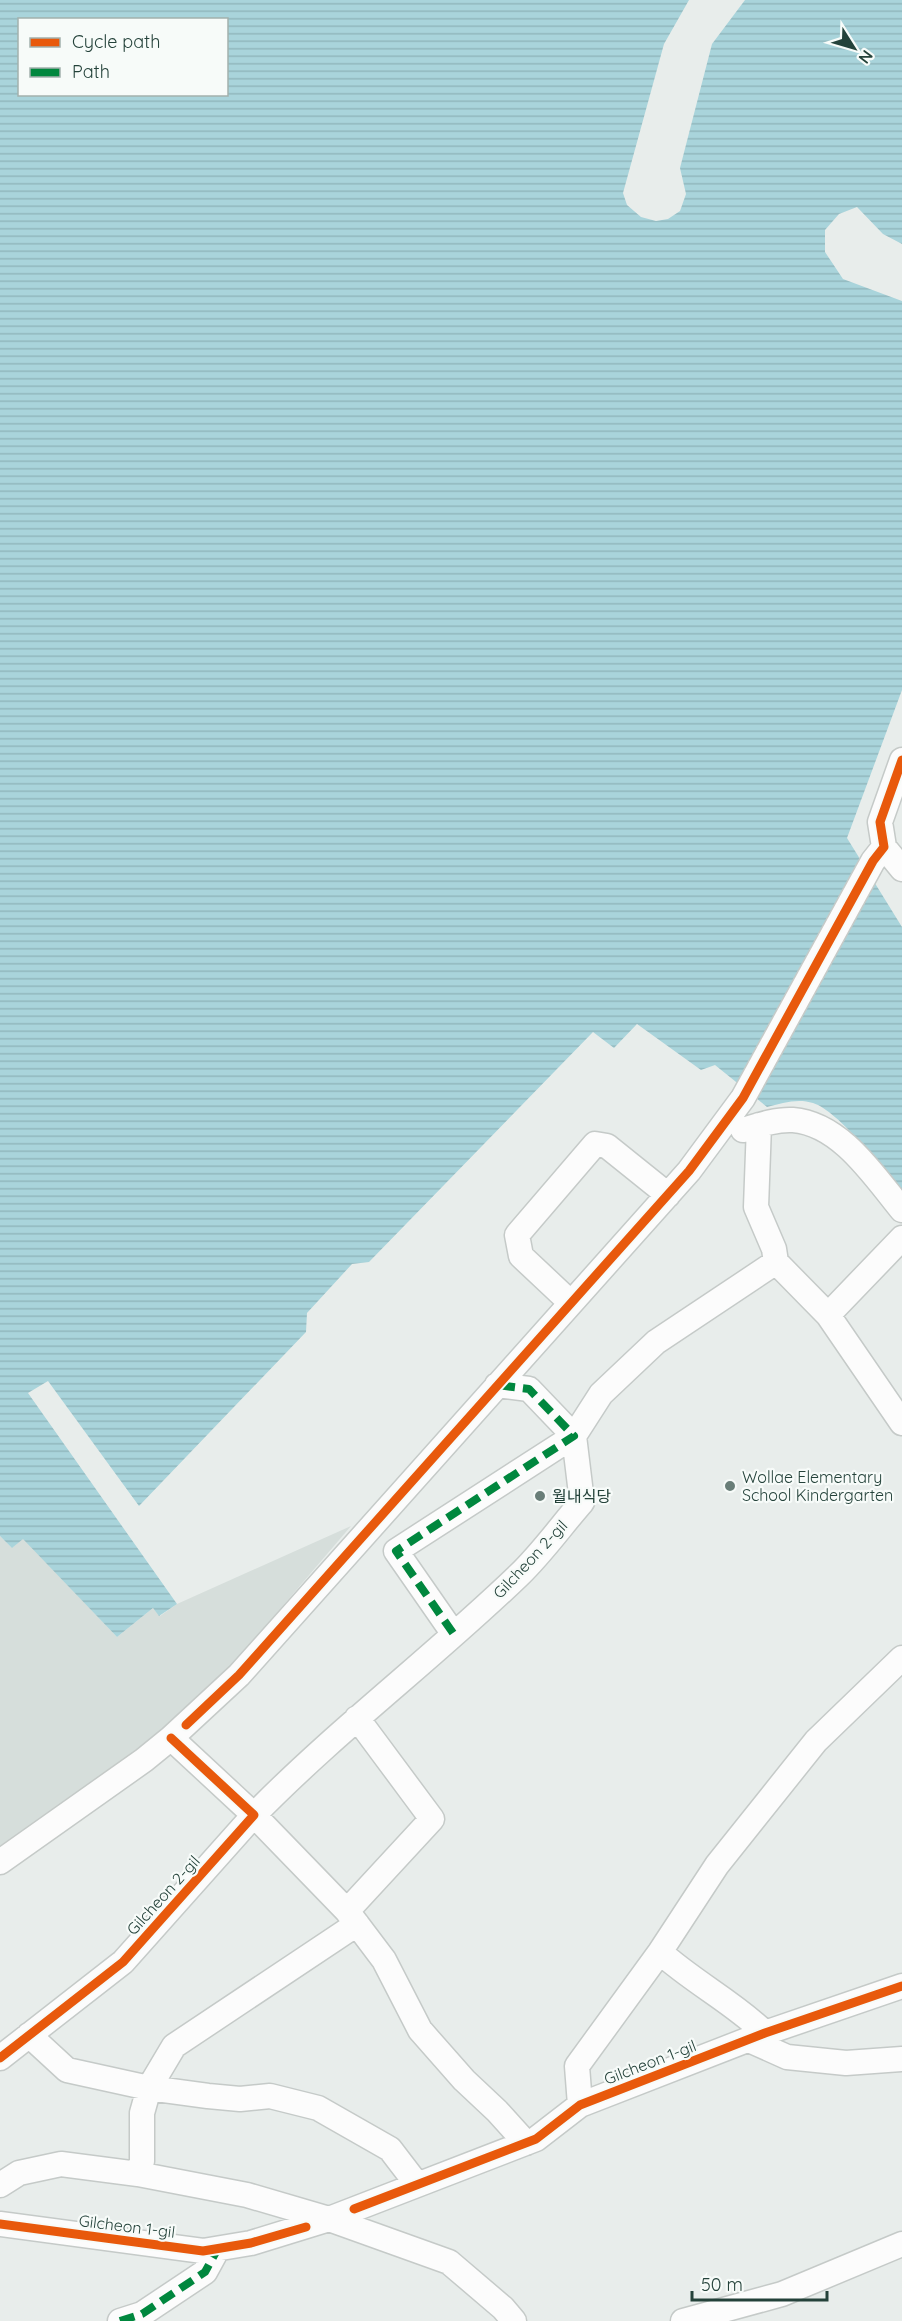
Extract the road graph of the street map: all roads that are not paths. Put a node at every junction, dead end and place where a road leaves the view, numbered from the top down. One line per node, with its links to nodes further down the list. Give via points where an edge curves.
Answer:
1 (902, 759): 2 (street, via 880,822)
2 (892, 859): 4 (street, via 743,1098)
3 (759, 1125): 4 (street, via 713,1148); 6 (street, via 792,1120 821,1126 859,1159); 8 (street, via 756,1207)
4 (689, 1171): 5 (street)
5 (668, 1195): 9 (street); 9 (street, via 607,1146 595,1144 517,1235 521,1256)
6 (902, 1210)
7 (902, 1238): 10 (street)
8 (776, 1262): 10 (street); 13 (street, via 656,1342 602,1394)
9 (571, 1303): 11 (street)
10 (828, 1315): 12 (street)
11 (497, 1385): 13 (street, via 529,1389); 17 (street, via 239,1675)
12 (902, 1423)
13 (574, 1436): 14 (street, Gilcheon 2-gil, via 582,1502 520,1574); 14 (street, via 396,1551)
14 (453, 1633): 16 (street, Gilcheon 2-gil)
15 (902, 1658): 21 (street, via 816,1741 717,1865)
16 (357, 1718): 18 (street, Gilcheon 2-gil); 20 (street, via 432,1819)
17 (178, 1732): 18 (street); 19 (street)
18 (254, 1815): 20 (street); 23 (street, Gilcheon 2-gil, via 123,1962)
19 (0, 1862)
20 (352, 1917): 27 (street, via 174,2046); 29 (street, via 384,1960 420,2030)
21 (660, 1953): 24 (street, via 749,2017); 28 (street, via 577,2066)
22 (902, 1986): 24 (street, Gilcheon 1-gil)
23 (29, 2035): 25 (street, Gilcheon 2-gil); 27 (street, via 67,2070)
24 (757, 2036): 26 (street, via 787,2057 846,2063); 28 (street, Gilcheon 1-gil)
25 (1, 2054)
26 (902, 2060)
27 (149, 2088): 30 (street, via 142,2113 142,2162); 31 (street, via 240,2099 270,2096 318,2108 390,2149)
28 (580, 2105): 29 (street, Gilcheon 1-gil)
29 (526, 2143): 31 (street, Gilcheon 1-gil)
30 (138, 2174): 32 (street, via 61,2164 19,2173); 33 (street, via 247,2195)
31 (416, 2183): 33 (street, Gilcheon 1-gil)
32 (0, 2185)
33 (318, 2223): 36 (street, Gilcheon 1-gil); 38 (street, via 449,2262)
34 (0, 2224): 36 (street, Gilcheon 1-gil)
35 (900, 2246): 39 (street, via 782,2294)
36 (217, 2250): 37 (street, via 205,2272)
37 (141, 2319)
38 (514, 2321)
39 (683, 2321)

